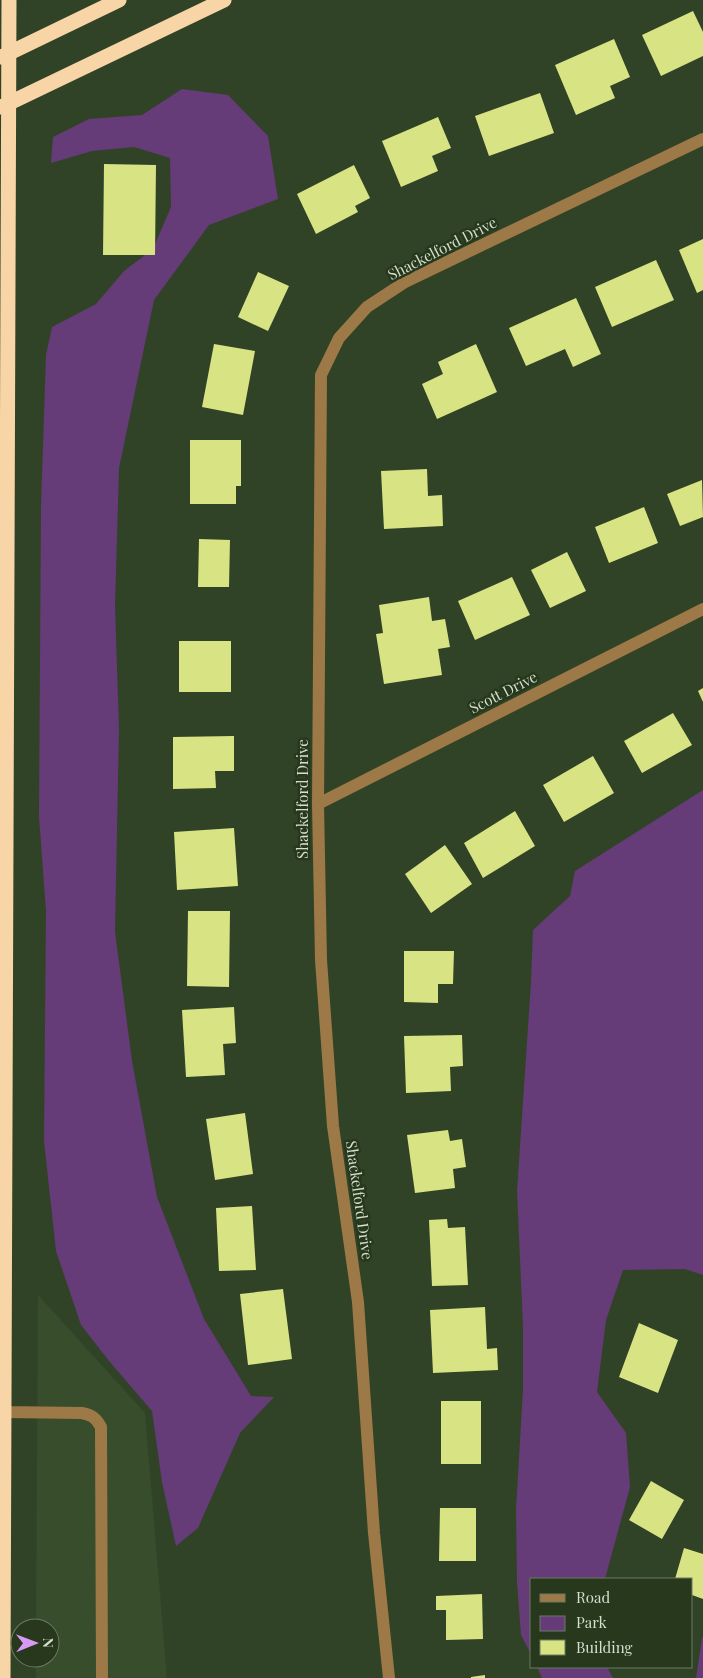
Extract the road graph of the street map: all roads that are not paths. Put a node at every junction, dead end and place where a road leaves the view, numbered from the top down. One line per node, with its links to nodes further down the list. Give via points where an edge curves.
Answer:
1 (9, 0): 9 (highway)
2 (224, 0): 5 (highway)
3 (117, 1): 4 (highway)
4 (0, 58)
5 (0, 108)
6 (703, 139): 8 (street, Shackelford Drive, via 405,282 367,307 339,338 321,375)
7 (703, 608): 8 (street, Scott Drive)
8 (318, 804): 12 (street, Shackelford Drive, via 321,960 333,1126 358,1302 374,1533)
9 (1, 1412): 10 (highway); 11 (street, via 82,1413 97,1419 101,1427)
10 (3, 1678)
11 (102, 1678)
12 (389, 1678)

